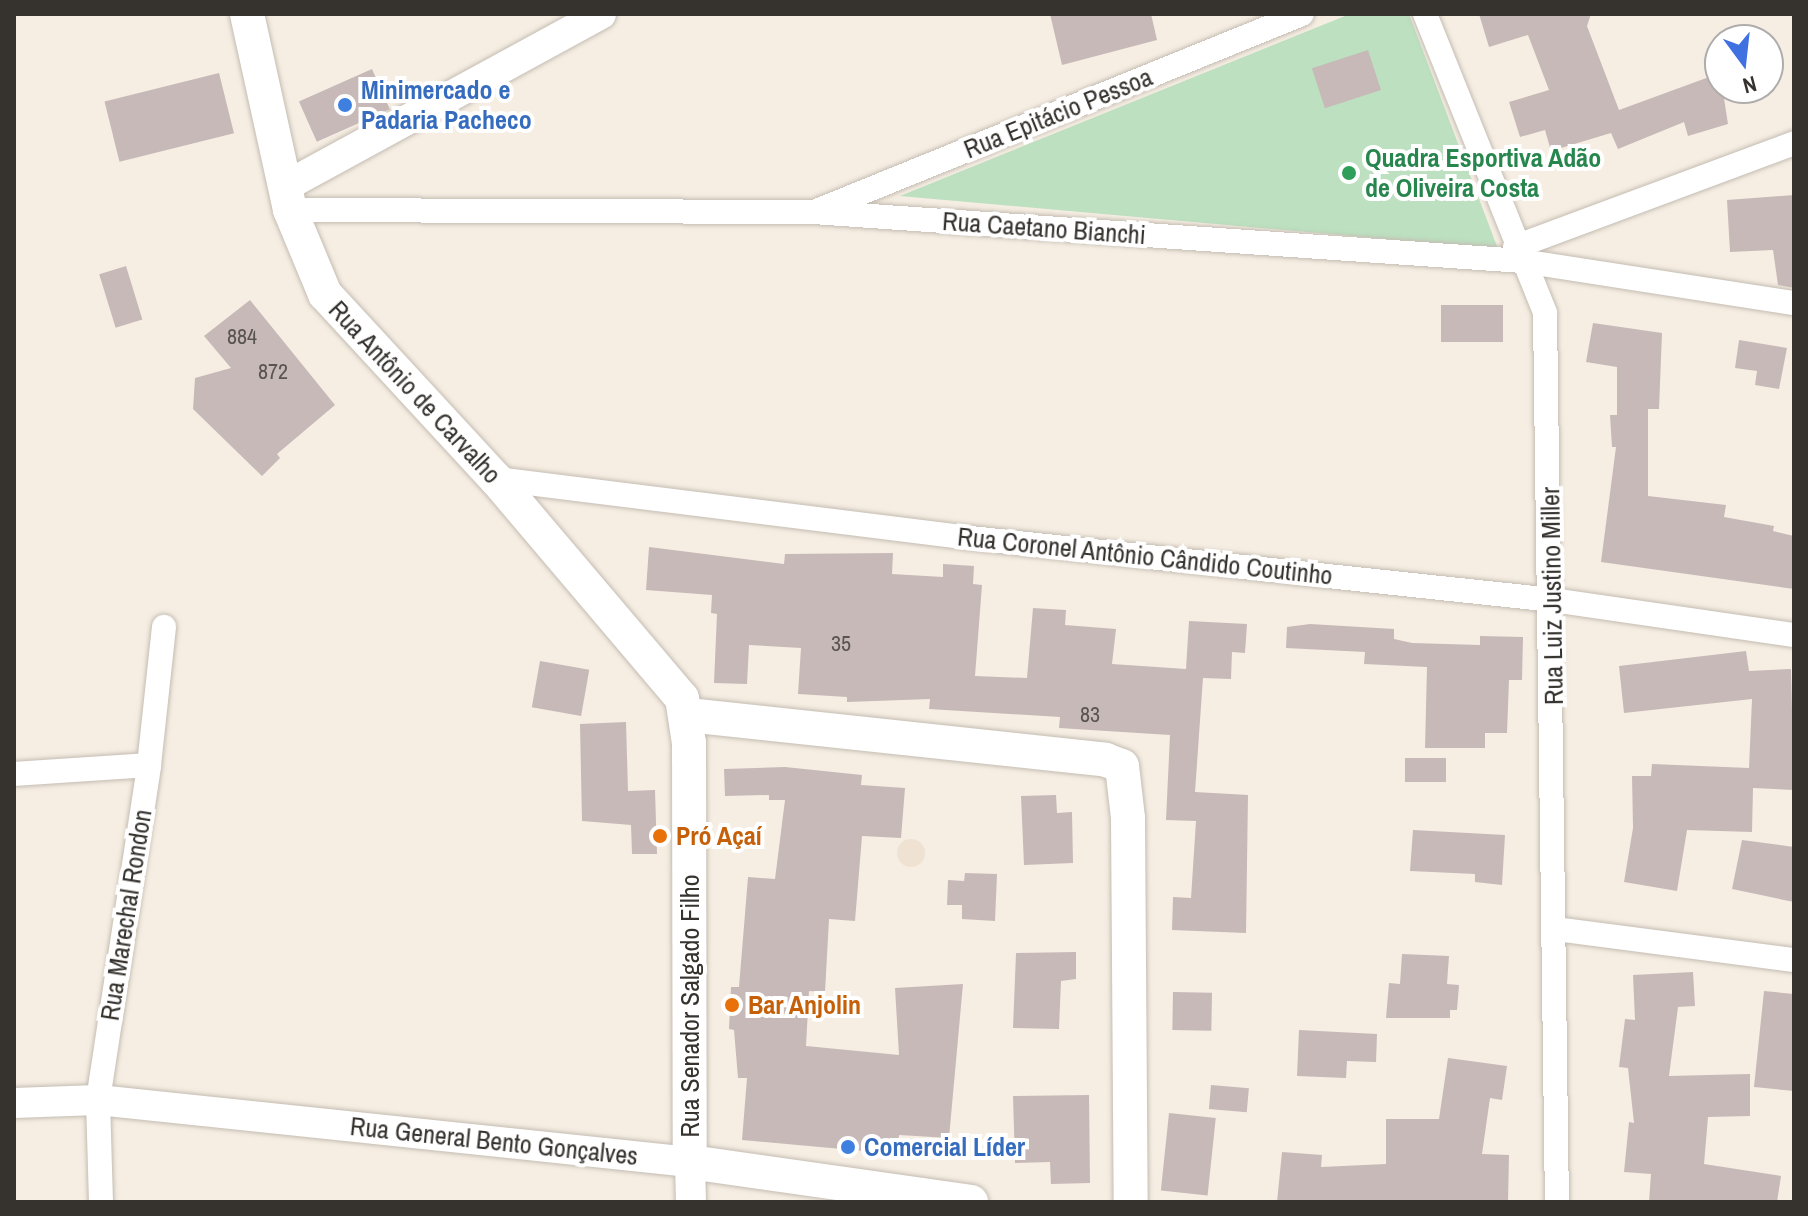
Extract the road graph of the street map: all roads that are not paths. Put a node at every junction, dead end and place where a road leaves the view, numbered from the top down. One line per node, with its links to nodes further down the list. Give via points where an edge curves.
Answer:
1 (247, 14): 6 (main road, Rua Antônio de Carvalho)
2 (601, 14): 6 (street)
3 (1302, 14): 7 (street, Rua Epitácio Pessoa)
4 (1425, 14): 8 (street, Rua Luiz Justino Miller)
5 (1794, 143): 8 (street)
6 (287, 198): 7 (street, Rua Caetano Bianchi); 10 (main road, Rua Antônio de Carvalho, via 325,294)
7 (813, 212): 8 (street, Rua Caetano Bianchi)
8 (1519, 254): 9 (street, Rua Caetano Bianchi); 11 (street, Rua Luiz Justino Miller, via 1545,313)
9 (1794, 303)
10 (496, 479): 11 (street, Rua Coronel Antônio Cândido Coutinho, via 971,538); 14 (main road, Rua Antônio de Carvalho, via 671,682)
11 (1553, 600): 13 (street, Rua Coronel Antônio Cândido Coutinho); 17 (street, Rua Luiz Justino Miller)
12 (164, 627): 15 (street, Rua Marechal Rondon)
13 (1794, 635)
14 (688, 715): 21 (main road, Rua Senador Salgado Filho); 25 (main road, via 1120,764 1128,818)
15 (149, 765): 16 (street); 19 (street, Rua Marechal Rondon)
16 (14, 774)
17 (1555, 929): 18 (street); 26 (street, Rua Luiz Justino Miller)
18 (1794, 960)
19 (98, 1100): 20 (street, Rua General Bento Gonçalves); 21 (street, Rua General Bento Gonçalves); 22 (street, Rua Marechal Rondon)
20 (14, 1103)
21 (690, 1162): 23 (street, Rua Senador Salgado Filho); 24 (main road, Rua General Bento Gonçalves)
22 (101, 1202)
23 (691, 1202)
24 (971, 1202)
25 (1131, 1202)
26 (1557, 1202)

